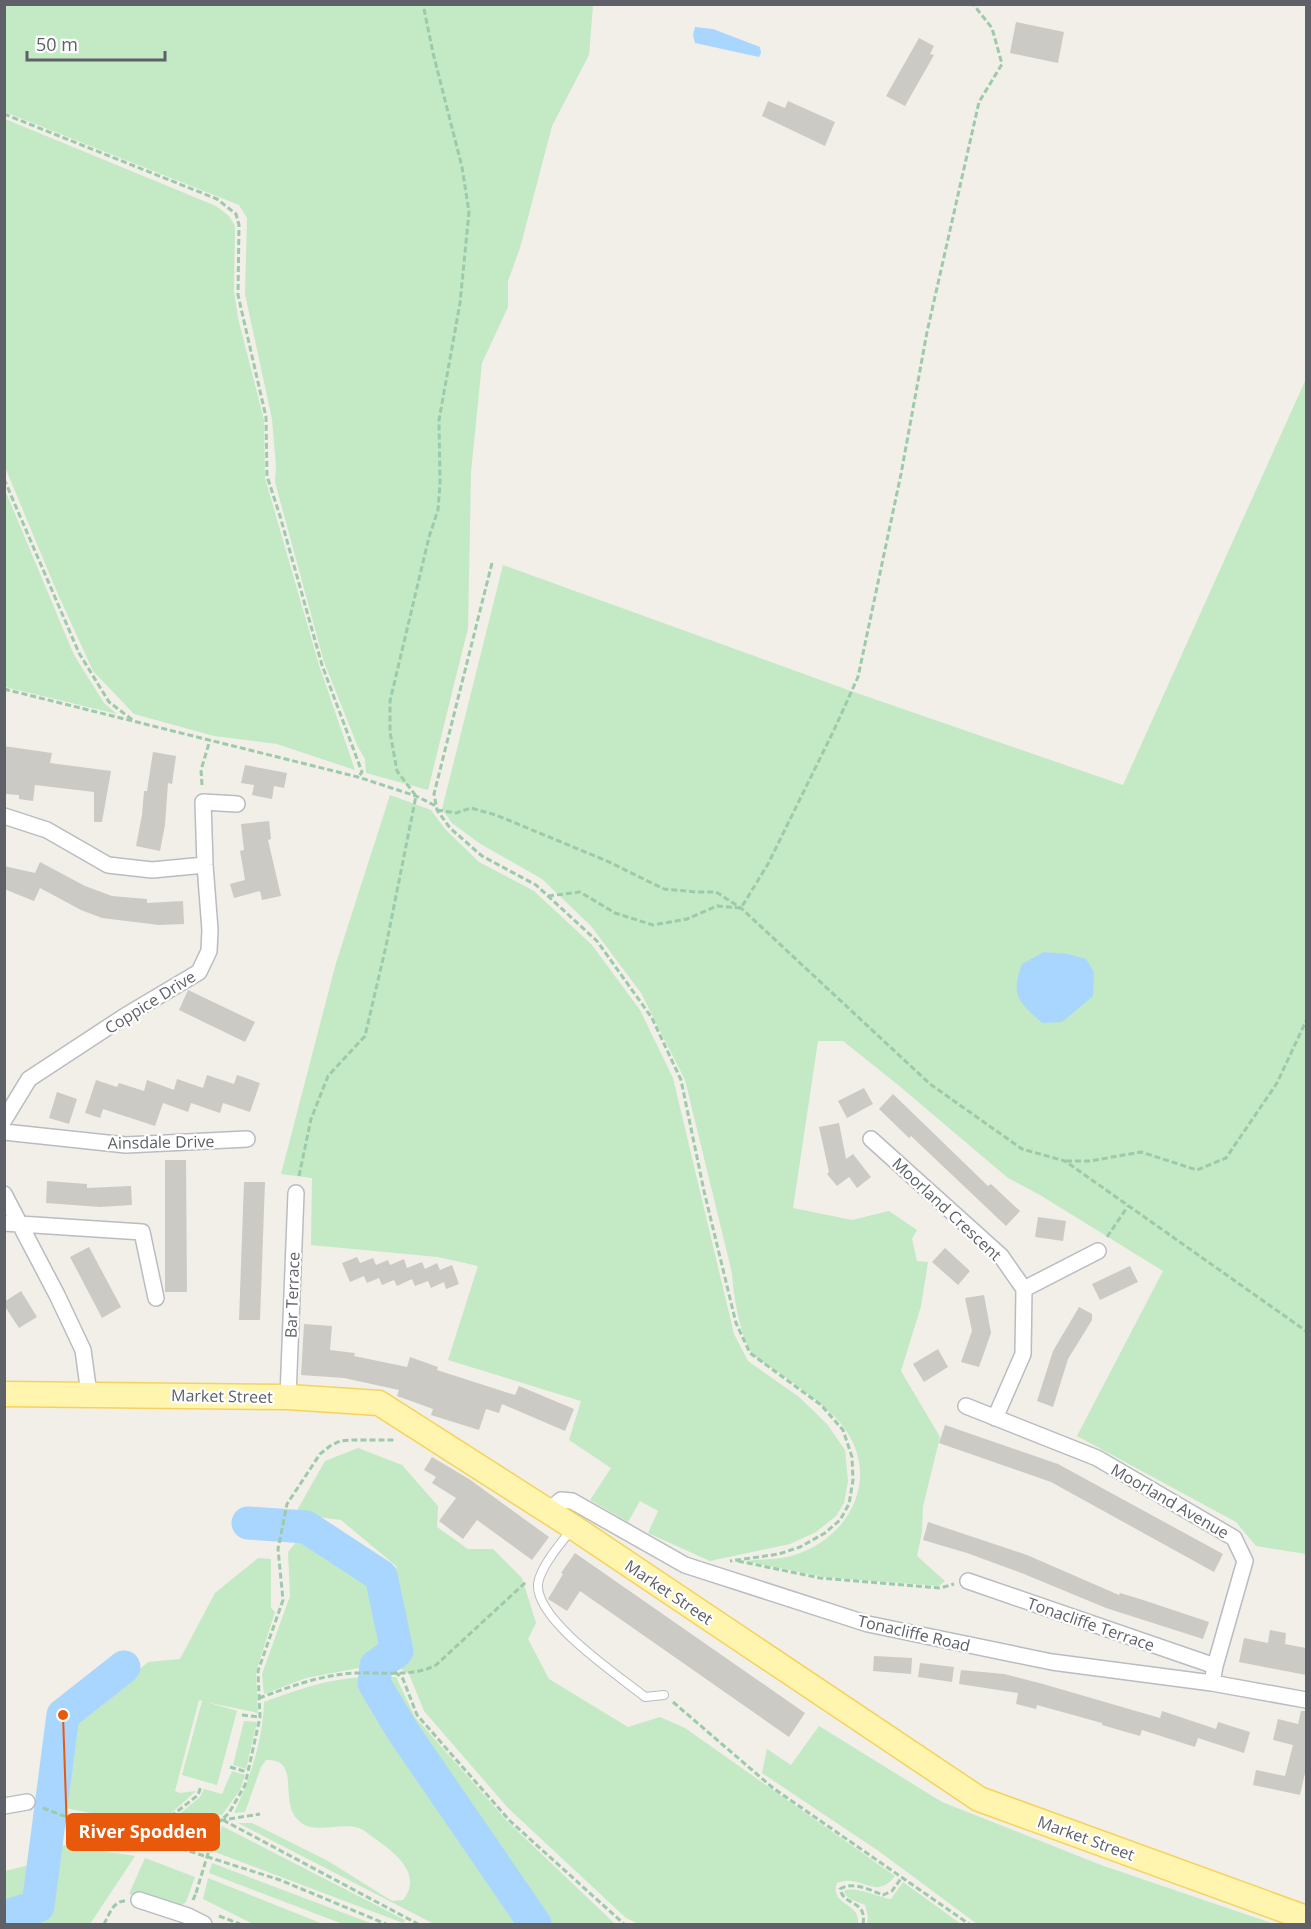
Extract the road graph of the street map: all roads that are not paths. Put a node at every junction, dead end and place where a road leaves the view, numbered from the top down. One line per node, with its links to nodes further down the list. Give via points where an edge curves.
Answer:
1 (237, 804): 3 (street, Coppice Drive, via 203,802)
2 (4, 816): 3 (street, via 48,830 108,865 152,870)
3 (205, 865): 4 (street, Coppice Drive, via 209,951 199,972 29,1079)
4 (4, 1120)
5 (4, 1132): 6 (street, Ainsdale Drive, via 126,1145)
6 (247, 1139)
7 (871, 1139): 13 (street, Moorland Crescent, via 1001,1256)
8 (296, 1193): 17 (street, Bar Terrace)
9 (4, 1194): 10 (street)
10 (21, 1222): 11 (street); 14 (street, via 142,1232); 16 (street, via 83,1350)
11 (4, 1223)
12 (1098, 1251): 13 (street)
13 (1024, 1289): 19 (street, via 1023,1354)
14 (156, 1298)
15 (4, 1394): 16 (main road, Market Street)
16 (89, 1394): 17 (main road, Market Street)
17 (288, 1398): 20 (main road, Market Street, via 379,1403)
18 (966, 1406): 19 (street, Moorland Avenue)
19 (995, 1418): 23 (street, Moorland Avenue, via 1097,1458 1234,1538 1245,1561)
20 (547, 1512): 21 (main road, Market Street); 24 (street, Tonacliffe Road, via 561,1500 572,1501 685,1565 868,1624 1052,1662)
21 (573, 1527): 25 (lane, via 541,1572 538,1584 543,1606 562,1630 645,1697); 30 (main road, Market Street, via 979,1799)
22 (968, 1581): 23 (street, Tonacliffe Terrace)
23 (1215, 1666): 24 (street, Moorland Avenue)
24 (1212, 1683): 26 (street, Tonacliffe Road)
25 (664, 1695)
26 (1306, 1700)
27 (27, 1802): 28 (street)
28 (4, 1806)
29 (138, 1900): 31 (street)
30 (1306, 1918)
31 (204, 1924)

